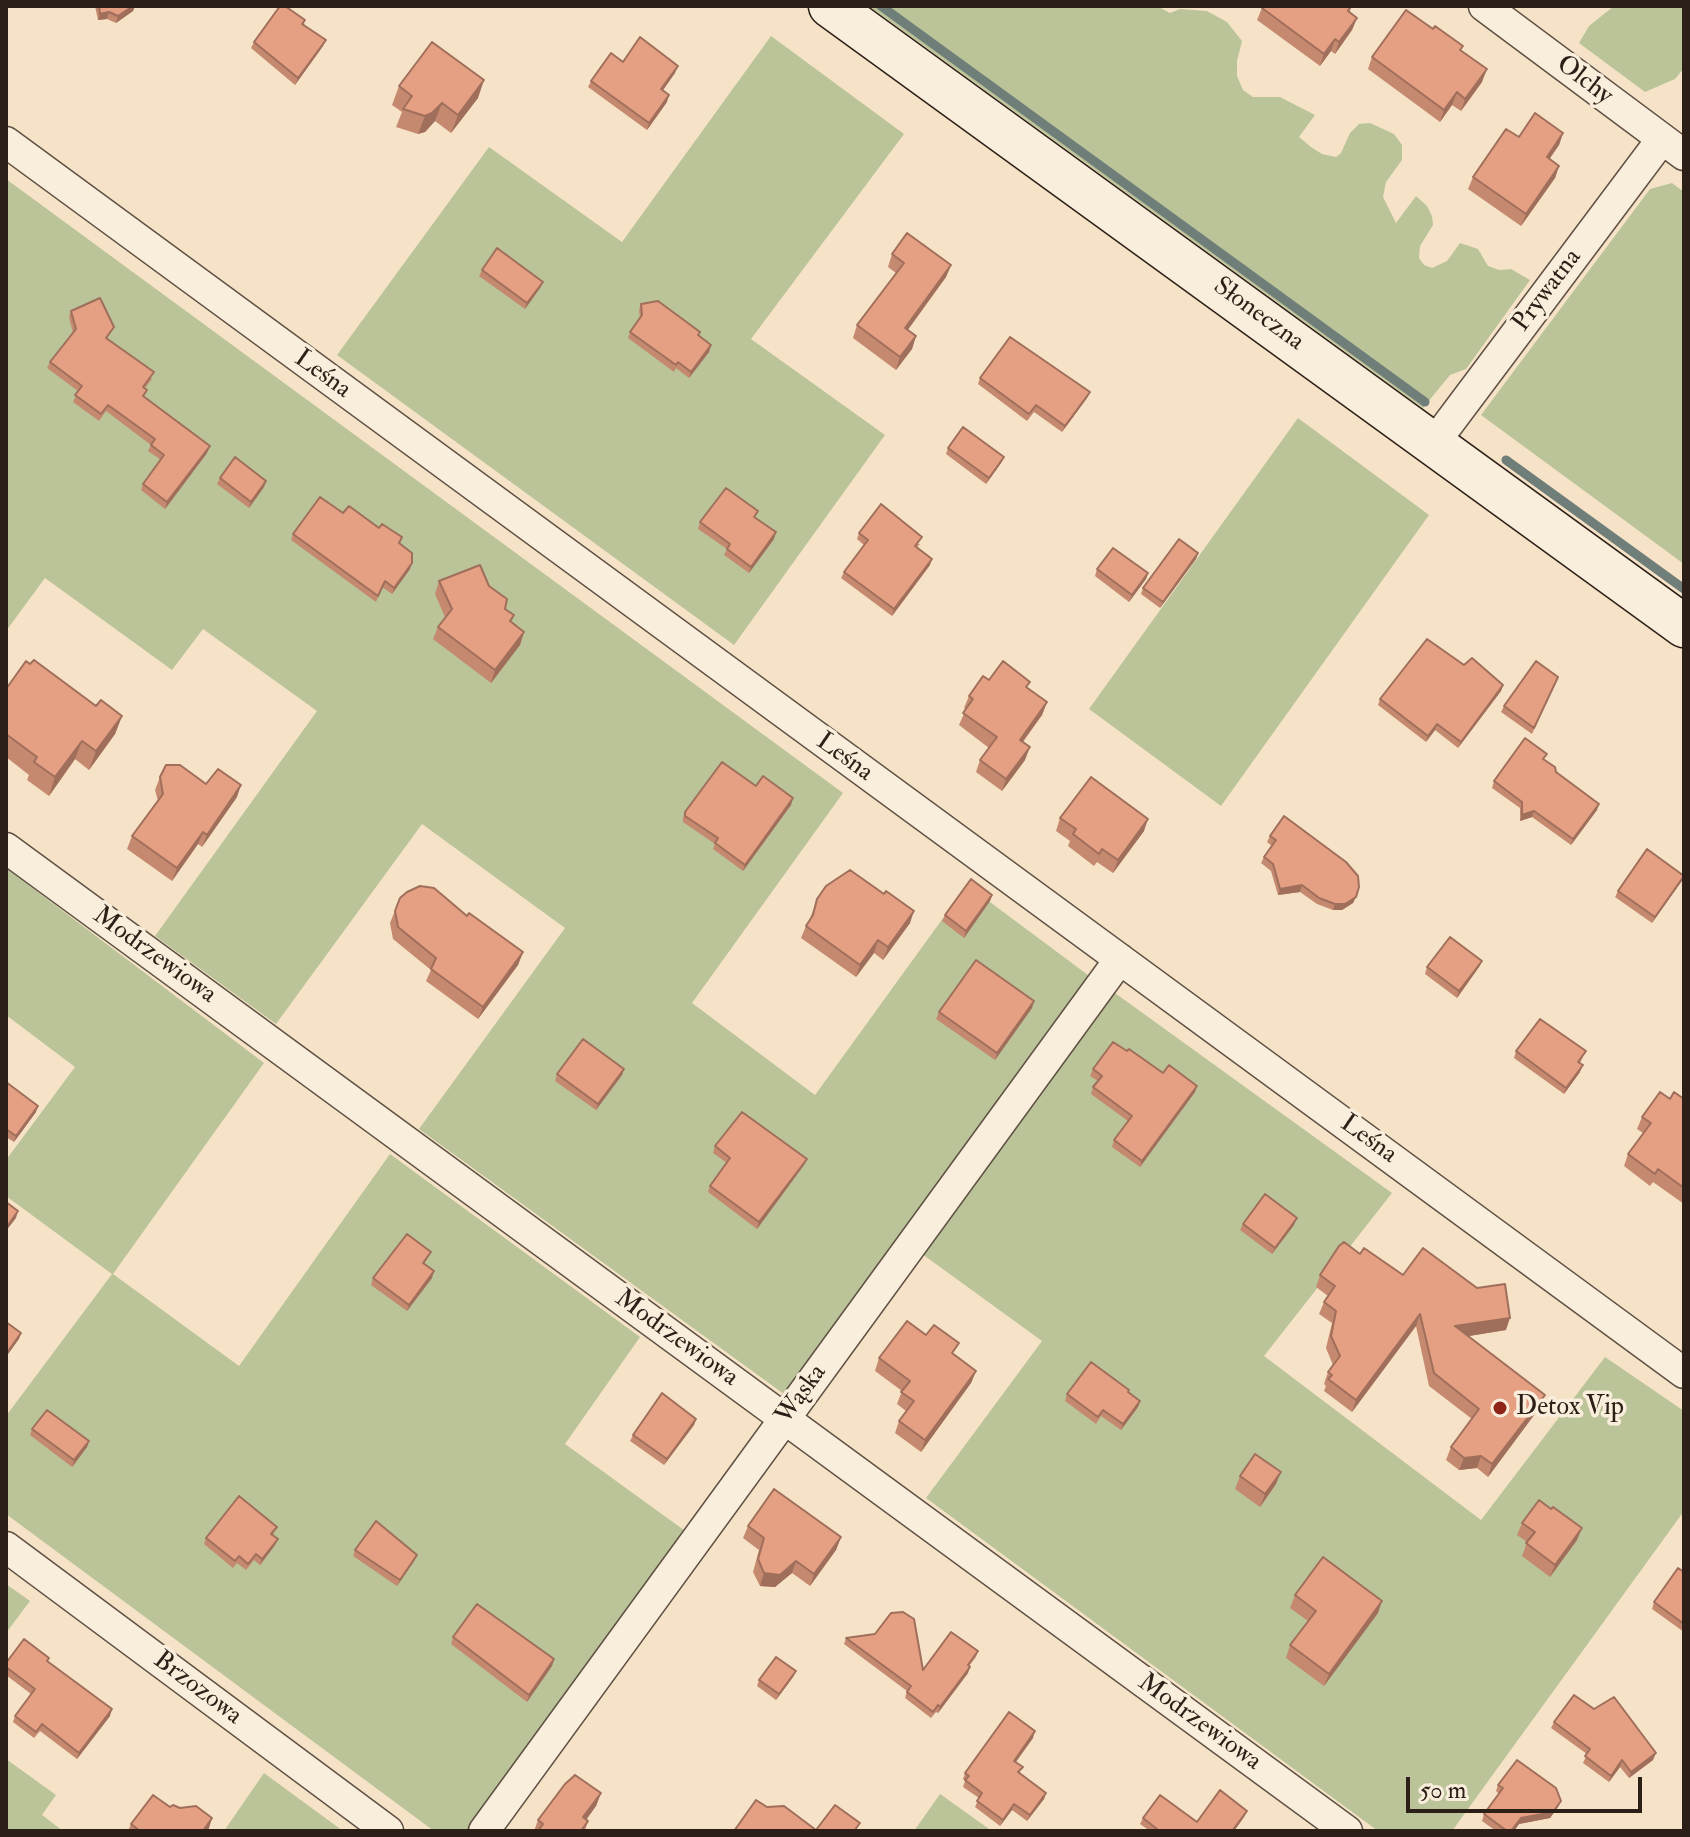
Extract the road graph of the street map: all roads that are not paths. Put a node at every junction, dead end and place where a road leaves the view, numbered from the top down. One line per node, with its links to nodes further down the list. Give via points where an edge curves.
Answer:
1 (830, 6): 5 (main road, Słoneczna)
2 (1484, 6): 4 (street, Olchy)
3 (6, 142): 8 (street, Leśna)
4 (1673, 147): 5 (street, Prywatna)
5 (1434, 443): 6 (main road, Słoneczna)
6 (1684, 626)
7 (6, 848): 10 (street, Modrzewiowa)
8 (1120, 959): 9 (street, Leśna); 10 (street, Wąska)
9 (1684, 1373)
10 (785, 1419): 13 (street, Wąska); 14 (street, Modrzewiowa)
11 (6, 1547): 12 (street, Brzozowa)
12 (388, 1831)
13 (484, 1831)
14 (1347, 1831)

